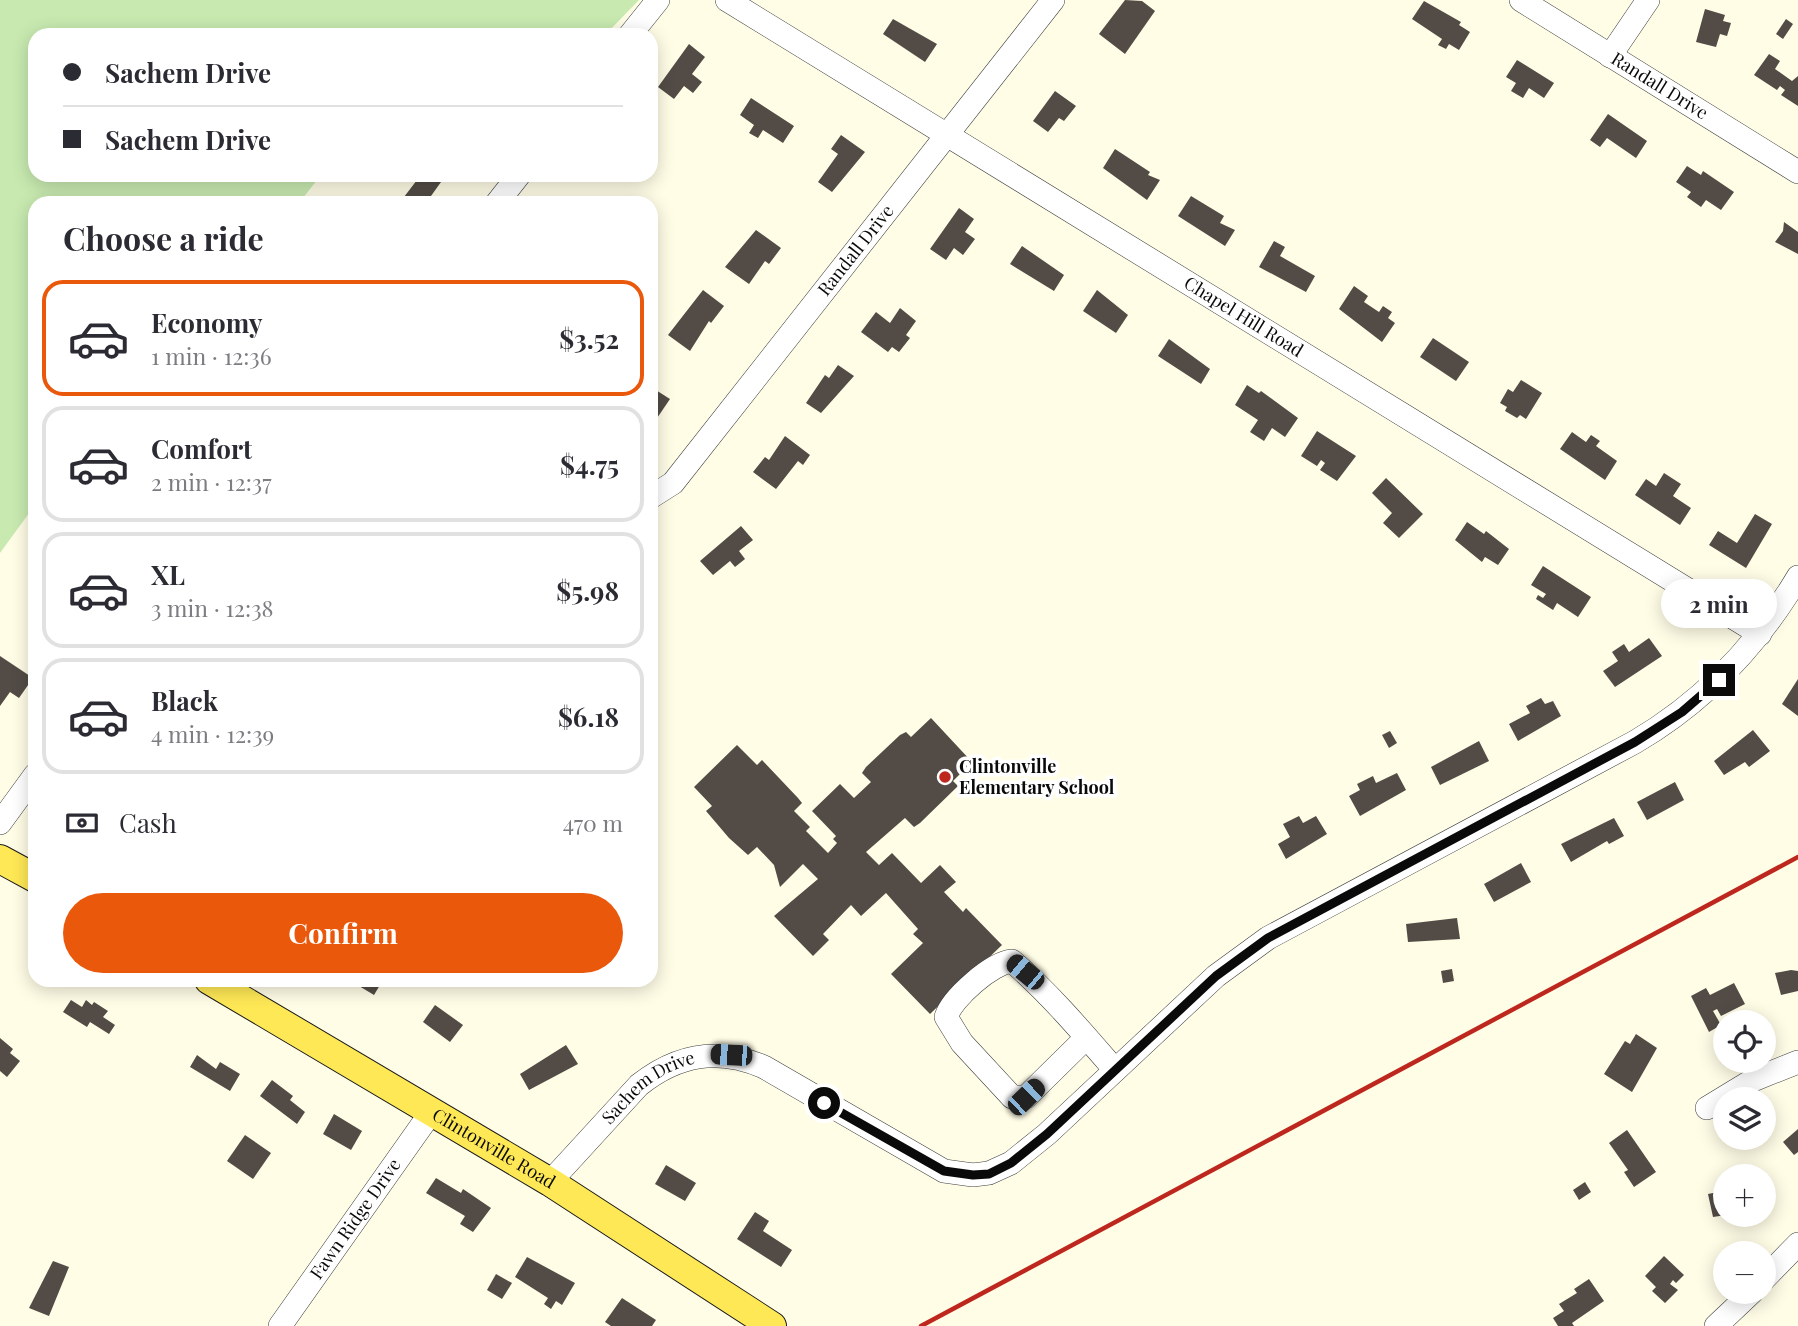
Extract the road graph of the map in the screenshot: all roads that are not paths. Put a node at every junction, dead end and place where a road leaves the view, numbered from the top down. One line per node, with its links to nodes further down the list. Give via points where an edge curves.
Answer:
1 (658, 0): 6 (street)
2 (727, 0): 8 (street, Chapel Hill Road)
3 (1052, 0): 8 (street, Randall Drive)
4 (1521, 0): 7 (street, Randall Drive)
5 (1648, 0): 7 (street)
6 (636, 28)
7 (1610, 55): 9 (street, Randall Drive)
8 (947, 135): 12 (street, Randall Drive, via 673,483); 14 (street, Chapel Hill Road)
9 (1798, 172)
10 (514, 182): 11 (street)
11 (502, 196)
12 (658, 494)
13 (1798, 577): 14 (street, Sachem Drive)
14 (1759, 634): 22 (street, Sachem Drive, via 1708,691 1659,727 1242,955)
15 (28, 785): 16 (street)
16 (0, 823)
17 (0, 859): 18 (main road)
18 (28, 874)
19 (221, 987): 24 (main road, Clintonville Road)
20 (1086, 1038): 20 (street, via 1012,961 999,962 946,1017 962,1043 1019,1099); 22 (street)
21 (1798, 1062): 23 (street, via 1753,1080)
22 (1115, 1070): 25 (street, Sachem Drive, via 1011,1163 989,1174 973,1175 927,1163 754,1063 731,1055 691,1056 639,1085)
23 (1707, 1108)
24 (432, 1111): 25 (main road, Clintonville Road); 29 (street, Fawn Ridge Drive)
25 (551, 1182): 30 (main road, Clintonville Road)
26 (1798, 1244): 27 (street)
27 (1776, 1267)
28 (1739, 1304): 31 (street)
29 (280, 1326)
30 (772, 1326)
31 (1716, 1326)

